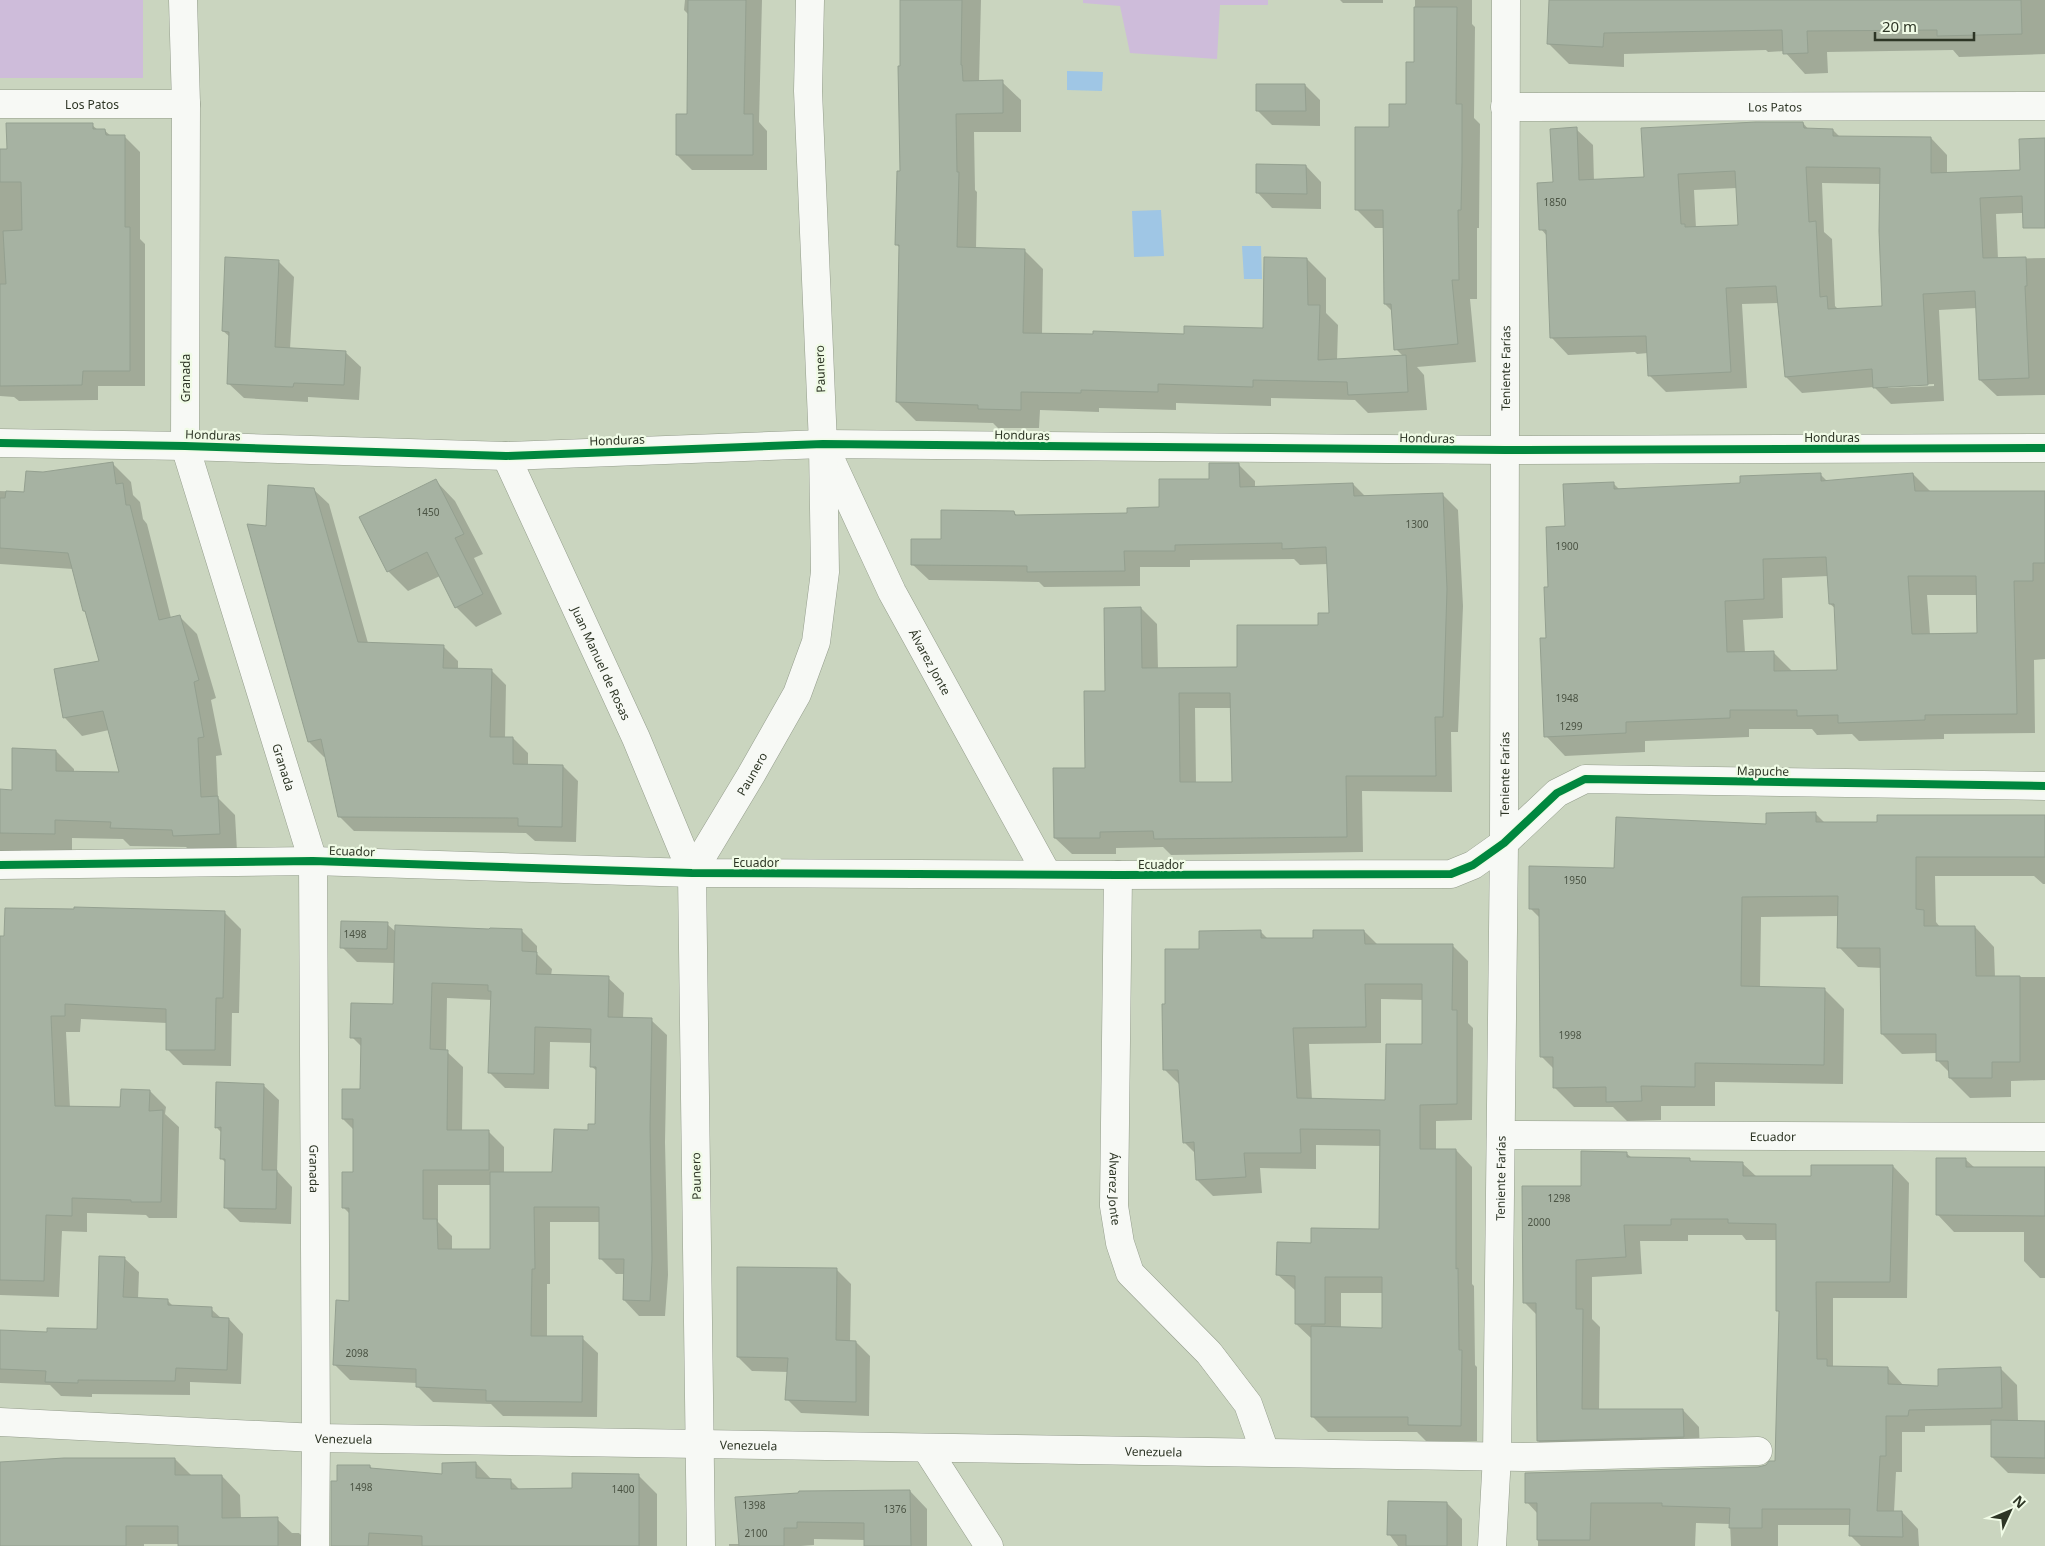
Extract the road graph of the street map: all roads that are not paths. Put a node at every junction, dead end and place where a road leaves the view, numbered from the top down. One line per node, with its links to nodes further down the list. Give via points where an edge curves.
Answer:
1 (183, 0): 5 (street, Granada)
2 (810, 0): 9 (street, Paunero, via 808,91)
3 (1506, 0): 7 (street, Teniente Farías)
4 (0, 104): 5 (street, Los Patos)
5 (186, 104): 10 (street, Granada)
6 (2045, 106): 7 (street, Los Patos)
7 (1505, 107): 12 (street, Teniente Farías)
8 (0, 443): 10 (street, Honduras)
9 (823, 444): 12 (street, Honduras); 13 (street, Honduras); 18 (street, Paunero, via 825,572 816,642 797,694); 19 (street, Álvarez Jonte, via 892,592)
10 (185, 446): 13 (street, Honduras); 16 (street, Granada)
11 (2045, 448): 12 (street, Honduras)
12 (1504, 450): 15 (street, Teniente Farías)
13 (506, 456): 18 (street, Juan Manuel de Rosas, via 636,738)
14 (2045, 786): 15 (street, Mapuche, via 1585,780 1557,793)
15 (1504, 843): 20 (street, Ecuador, via 1473,865 1451,874); 21 (street, Teniente Farías)
16 (313, 861): 17 (street, Ecuador); 18 (street, Ecuador); 24 (street, Granada)
17 (0, 865)
18 (692, 873): 19 (street, Ecuador); 25 (street, Paunero)
19 (1047, 874): 20 (street, Ecuador)
20 (1118, 875): 28 (street, Álvarez Jonte, via 1114,1206 1120,1243 1130,1273 1209,1353 1248,1404)
21 (1501, 1135): 22 (street, Ecuador); 29 (street, Teniente Farías)
22 (2045, 1137)
23 (0, 1422): 24 (street, Venezuela)
24 (316, 1438): 25 (street, Venezuela); 30 (street, Granada)
25 (701, 1444): 26 (street, Venezuela); 31 (street, Paunero)
26 (926, 1448): 28 (street, Venezuela); 32 (street)
27 (1758, 1451): 29 (street, Venezuela)
28 (1265, 1452): 29 (street, Venezuela)
29 (1497, 1456): 33 (street, Teniente Farías)
30 (315, 1546)
31 (702, 1546)
32 (988, 1546)
33 (1492, 1546)

